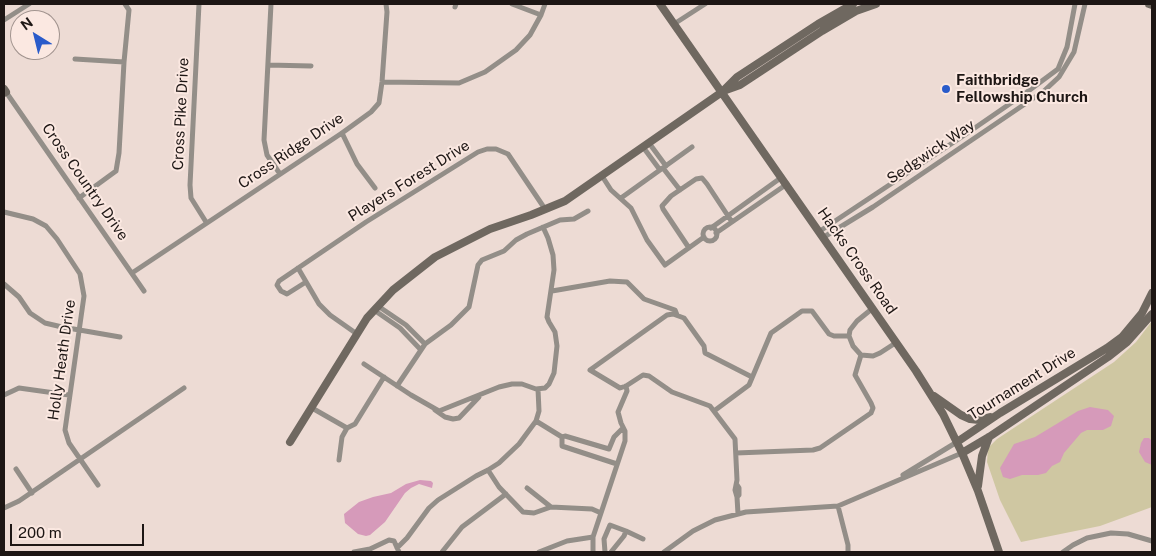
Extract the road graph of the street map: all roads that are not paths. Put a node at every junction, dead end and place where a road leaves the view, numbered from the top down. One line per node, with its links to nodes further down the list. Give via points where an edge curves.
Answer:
1 (29, 4): 15 (street)
2 (125, 4): 18 (street, via 129,10)
3 (199, 4): 43 (street, Cross Pike Drive, via 190,185 191,198)
4 (271, 4): 19 (street)
5 (386, 4): 21 (street, Cross Ridge Drive)
6 (512, 4): 14 (street)
7 (545, 4): 14 (street)
8 (660, 4): 16 (street, Hacks Cross Road)
9 (705, 4): 16 (street)
10 (853, 4): 23 (street, via 737,77)
11 (876, 4): 23 (street, via 822,31 740,84)
12 (1075, 4): 48 (street, Sedgwick Way, via 1067,47 1058,69)
13 (1085, 4): 48 (street, Sedgwick Way, via 1074,52 1059,77 1044,91 873,207)
14 (542, 15): 21 (street, via 530,36 485,72 458,83)
15 (4, 20)
16 (674, 24): 23 (street, Hacks Cross Road)
17 (75, 59): 18 (street)
18 (124, 62): 35 (street, via 116,171)
19 (268, 66): 20 (street); 28 (street, via 264,140 267,155)
20 (311, 66)
21 (382, 82): 24 (street, Cross Ridge Drive, via 379,103)
22 (4, 91): 35 (street, Cross Country Drive)
23 (722, 92): 25 (street); 30 (street, Hacks Cross Road)
24 (342, 133): 28 (street, Cross Ridge Drive); 31 (street, via 357,164)
25 (646, 145): 27 (street); 29 (street)
26 (692, 147): 27 (street)
27 (663, 168): 33 (street); 36 (street)
28 (280, 174): 43 (street, Cross Ridge Drive)
29 (602, 176): 36 (street, via 608,187); 38 (street, via 565,201)
30 (785, 181): 32 (street); 34 (street); 48 (street, Hacks Cross Road)
31 (375, 188)
32 (765, 189): 34 (street); 37 (street)
33 (680, 190): 42 (street, via 702,178); 50 (street, via 662,206)
34 (770, 196): 40 (street)
35 (79, 198): 52 (street, Cross Country Drive)
36 (621, 198): 50 (street, via 631,208 664,265)
37 (743, 205): 40 (street); 42 (street)
38 (545, 209): 51 (street, Players Forest Drive, via 508,154 488,149 478,152 366,222); 58 (street, via 434,256)
39 (588, 211): 45 (street, via 574,219 560,220)
40 (748, 211): 44 (street)
41 (4, 212): 65 (street, Holly Heath Drive, via 42,224 54,234 75,264 84,290)
42 (728, 215): 44 (street); 46 (street)
43 (206, 222): 52 (street, Cross Ridge Drive)
44 (732, 222): 47 (street)
45 (543, 227): 55 (street, via 553,255); 71 (street, via 516,240 497,255 482,260 478,265 469,308)
46 (711, 228): 47 (street); 49 (street, via 704,230)
47 (716, 233): 49 (street, via 713,240)
48 (822, 234): 59 (street, Hacks Cross Road)
49 (704, 238): 50 (street)
50 (688, 248)
51 (298, 268): 53 (street); 53 (street, Players Forest Drive, via 277,285 287,294)
52 (132, 273): 56 (street, Cross Country Drive)
53 (306, 282): 66 (street, via 319,304)
54 (4, 284): 65 (street, via 39,320)
55 (552, 290): 60 (street, via 610,281 627,282 644,299 675,310); 80 (street, via 548,317 557,338 554,373 549,384)
56 (144, 291)
57 (1152, 294): 88 (street, Tournament Drive, via 1122,338)
58 (376, 308): 62 (street); 63 (street); 66 (street)
59 (873, 308): 68 (street, via 852,326); 70 (street, Hacks Cross Road)
60 (676, 314): 76 (street, via 684,318 704,346 705,353); 78 (street, via 668,315 590,370 611,384 620,388)
61 (1152, 314): 93 (street, Tournament Drive, via 1127,342 1108,357)
62 (400, 321): 63 (street); 64 (street)
63 (397, 326): 67 (street)
64 (411, 329): 67 (street); 71 (street)
65 (80, 330): 69 (street); 83 (street, Holly Heath Drive)
66 (357, 334): 85 (street)
67 (406, 334): 72 (street)
68 (849, 336): 73 (street); 76 (street, via 829,334 812,311 802,311 771,332)
69 (120, 337)
70 (897, 342): 73 (street, via 872,356); 81 (street, Hacks Cross Road)
71 (425, 344): 72 (street)
72 (421, 350): 77 (street)
73 (861, 355): 96 (street, via 855,375 872,403 871,413 820,448)
74 (364, 364): 75 (street)
75 (384, 377): 77 (street); 90 (street, via 355,424)
76 (752, 377): 87 (street, via 749,385)
77 (397, 386): 86 (street)
78 (626, 386): 87 (street, via 643,375 649,376 672,392 710,406); 91 (street, via 618,412)
79 (184, 388): 98 (street)
80 (538, 389): 84 (street, via 512,384); 89 (street)
81 (931, 394): 88 (street, via 970,419); 95 (street, Hacks Cross Road)
82 (4, 395): 83 (street, via 19,388)
83 (69, 395): 98 (street, Holly Heath Drive, via 66,434)
84 (480, 395): 86 (street); 86 (street, via 459,418 445,417)
85 (312, 408): 90 (street); 94 (street)
86 (434, 410)
87 (714, 411): 96 (street, via 735,438)
88 (997, 415): 95 (street, Tournament Drive)
89 (536, 421): 92 (street); 102 (street, via 519,444)
90 (348, 428): 99 (street, via 342,437)
91 (623, 428): 92 (street, via 608,449); 100 (street, via 625,441)
92 (562, 437): 100 (street, via 562,446)
93 (989, 437): 97 (street, Tournament Drive); 106 (street, via 979,468)
94 (290, 442)
95 (957, 442): 97 (street, Hacks Cross Road); 103 (street, Tournament Drive)
96 (736, 453): 113 (street)
97 (962, 453): 103 (street, Tournament Drive); 106 (street, Hacks Cross Road)
98 (80, 459): 104 (street, Holly Heath Drive); 107 (street)
99 (339, 460)
100 (618, 464): 112 (street)
101 (16, 469): 107 (street)
102 (488, 470): 108 (street); 118 (street, via 438,500)
103 (892, 482): 109 (street, Tournament Drive)
104 (98, 485)
105 (527, 488): 110 (street)
106 (978, 491): 127 (street, Hacks Cross Road)
107 (32, 493): 111 (street)
108 (506, 494): 110 (street, via 522,512 534,513); 120 (street, via 462,527)
109 (838, 506): 113 (street, Tournament Drive); 126 (street)
110 (551, 507): 112 (street, via 592,509)
111 (4, 508)
112 (602, 513): 115 (street)
113 (738, 514): 125 (street, Tournament Drive, via 700,527)
114 (626, 532): 116 (street); 123 (street, via 610,525 604,540); 124 (street)
115 (594, 537): 121 (street, via 567,541); 122 (street)
116 (643, 539)
117 (1152, 541): 128 (street, via 1111,533 1087,538)
118 (398, 550): 119 (street, via 394,541 389,540)
119 (354, 552)
120 (442, 552)
121 (539, 552)
122 (593, 552)
123 (605, 552)
124 (612, 552)
125 (664, 552)
126 (848, 552)
127 (999, 552)
128 (1063, 552)

